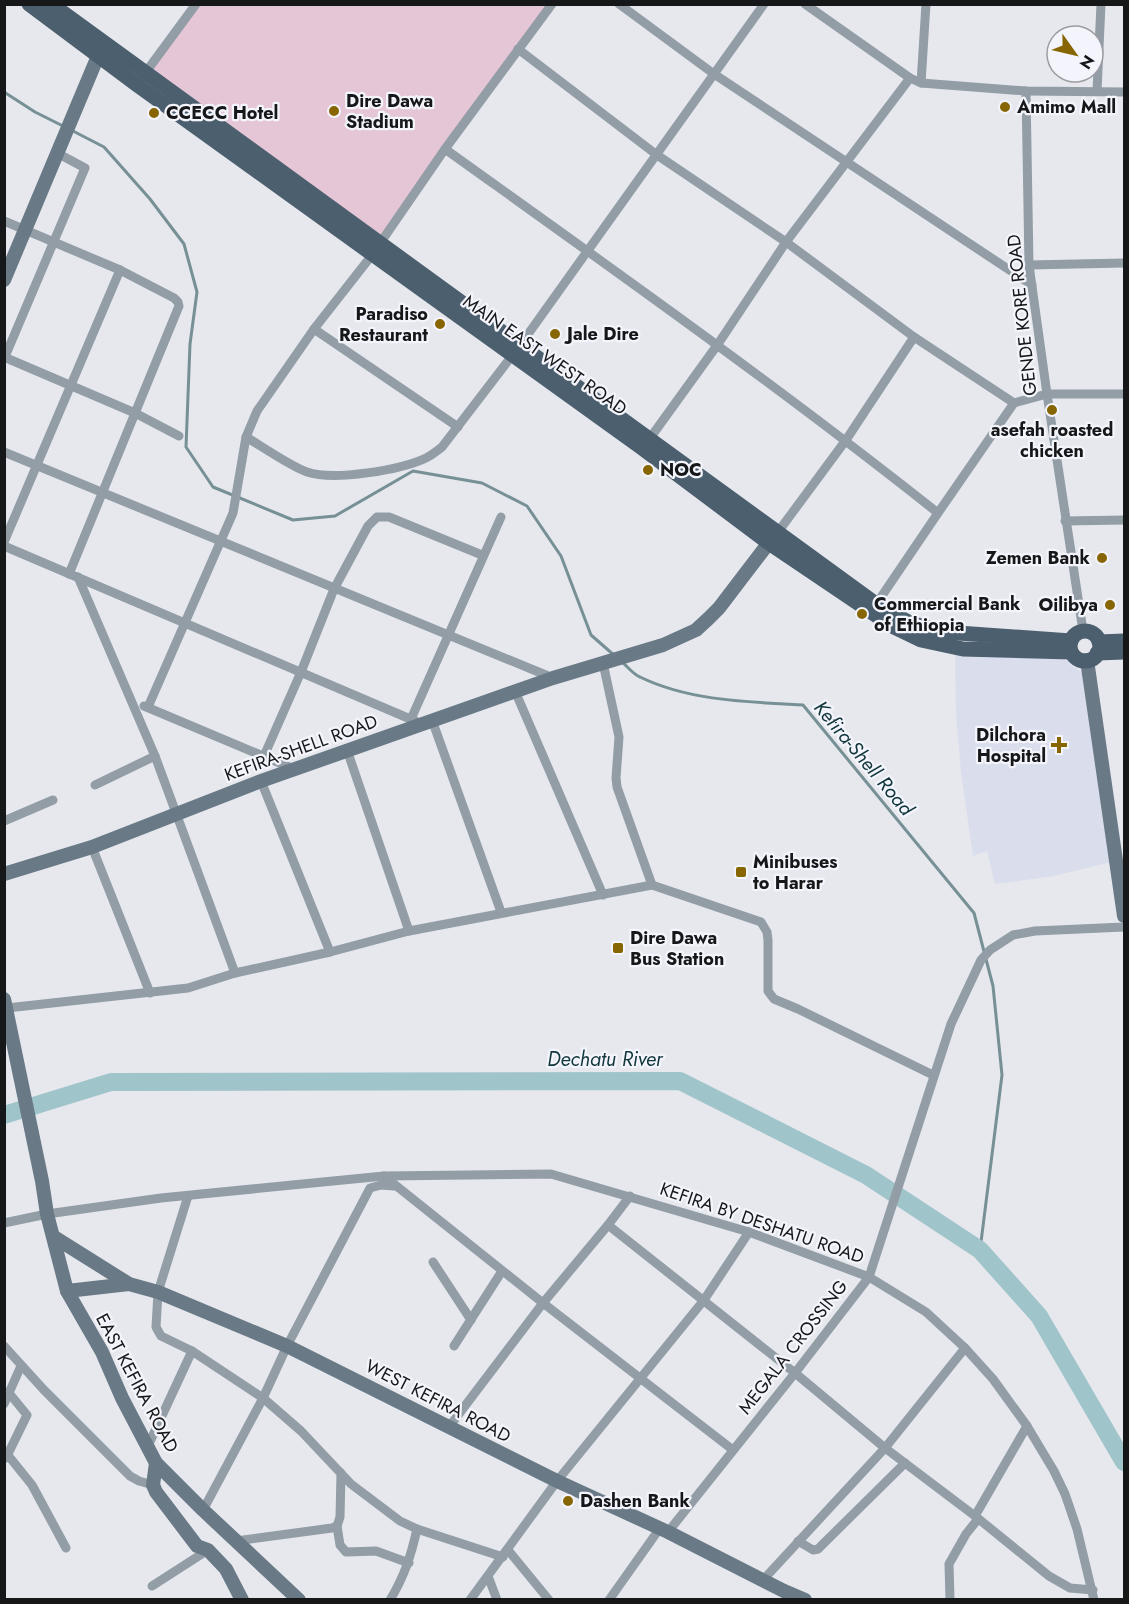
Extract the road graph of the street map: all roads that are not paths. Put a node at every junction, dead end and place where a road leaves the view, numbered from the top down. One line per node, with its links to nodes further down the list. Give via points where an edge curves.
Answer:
1 (29, 4): 11 (main road, MAIN EAST WEST ROAD)
2 (51, 4): 11 (main road, MAIN EAST WEST ROAD)
3 (196, 4): 14 (street)
4 (552, 4): 10 (street)
5 (619, 4): 12 (street)
6 (764, 4): 12 (street)
7 (805, 4): 13 (street)
8 (926, 4): 15 (street)
9 (1101, 4): 17 (street)
10 (518, 50): 19 (street); 21 (street)
11 (102, 51): 14 (main road, MAIN EAST WEST ROAD); 20 (main road)
12 (714, 74): 21 (street); 22 (street)
13 (910, 78): 15 (street); 22 (street)
14 (140, 79): 27 (main road, MAIN EAST WEST ROAD)
15 (921, 83): 16 (street)
16 (1026, 92): 17 (street); 30 (street, GENDE KORE ROAD)
17 (1097, 92): 18 (street)
18 (1125, 92)
19 (445, 149): 27 (street); 28 (street)
20 (57, 153): 24 (main road); 25 (street, via 85,168)
21 (657, 155): 26 (street); 28 (street)
22 (845, 162): 26 (street); 33 (street)
23 (4, 221): 24 (street)
24 (25, 229): 25 (street); 32 (main road)
25 (54, 241): 31 (street); 38 (street)
26 (786, 242): 35 (street); 36 (street)
27 (376, 249): 34 (street); 37 (main road, MAIN EAST WEST ROAD)
28 (588, 251): 36 (street); 37 (street)
29 (1125, 263): 30 (street)
30 (1029, 265): 33 (street, GENDE KORE ROAD)
31 (120, 270): 39 (street); 43 (street, via 178,302)
32 (4, 279)
33 (1032, 285): 40 (street, GENDE KORE ROAD)
34 (314, 329): 44 (street); 46 (street, via 257,411)
35 (914, 337): 42 (street); 47 (street)
36 (718, 344): 47 (street); 48 (street)
37 (516, 350): 44 (street); 48 (main road, MAIN EAST WEST ROAD)
38 (5, 358): 39 (street)
39 (70, 386): 43 (street); 50 (street)
40 (1047, 394): 41 (street); 42 (street); 54 (street, GENDE KORE ROAD)
41 (1125, 394)
42 (1014, 403): 52 (street)
43 (135, 414): 45 (street); 51 (street)
44 (458, 427): 46 (street, via 427,458 395,469 352,474 308,472)
45 (179, 436)
46 (246, 437): 58 (street, via 233,513)
47 (846, 440): 52 (street); 56 (street)
48 (646, 443): 56 (main road, MAIN EAST WEST ROAD)
49 (4, 452): 50 (street)
50 (36, 465): 51 (street); 57 (street)
51 (102, 492): 58 (street); 61 (street)
52 (939, 513): 63 (street)
53 (501, 517): 60 (street)
54 (1065, 520): 55 (street); 65 (street, GENDE KORE ROAD)
55 (1125, 520)
56 (773, 538): 63 (main road, MAIN EAST WEST ROAD); 71 (main road, KEFIRA-SHELL ROAD, via 719,608 696,630)
57 (4, 542)
58 (220, 542): 62 (street); 64 (street)
59 (4, 546): 61 (street)
60 (482, 555): 62 (street, via 389,517 377,517 368,526); 66 (street)
61 (74, 575): 64 (street); 75 (street)
62 (334, 589): 66 (street); 72 (street)
63 (874, 608): 68 (main road, MAIN EAST WEST ROAD, via 944,632 1020,644)
64 (185, 622): 72 (street); 76 (street)
65 (1083, 631): 68 (main road, via 1075,634); 69 (main road, via 1095,635)
66 (449, 636): 73 (street); 77 (street)
67 (1125, 641): 69 (main road)
68 (1071, 647): 69 (main road, via 1078,659)
69 (1094, 652): 70 (main road); 92 (main road)
70 (1125, 652)
71 (607, 662): 73 (main road, KEFIRA-SHELL ROAD); 89 (street, via 619,737 617,787)
72 (302, 672): 77 (street); 80 (street)
73 (553, 678): 74 (main road, KEFIRA-SHELL ROAD)
74 (515, 691): 77 (main road, KEFIRA-SHELL ROAD); 90 (street)
75 (131, 700): 76 (street); 79 (street)
76 (148, 707): 80 (street)
77 (422, 721): 78 (main road, KEFIRA-SHELL ROAD); 91 (street)
78 (347, 750): 81 (main road, KEFIRA-SHELL ROAD); 94 (street)
79 (155, 756): 83 (street); 85 (street)
80 (264, 756): 81 (street)
81 (294, 769): 82 (main road, KEFIRA-SHELL ROAD)
82 (261, 781): 85 (main road, KEFIRA-SHELL ROAD); 95 (street)
83 (95, 785)
84 (53, 800): 86 (street)
85 (175, 813): 87 (main road, KEFIRA-SHELL ROAD); 96 (street)
86 (6, 817)
87 (92, 847): 88 (main road, KEFIRA-SHELL ROAD); 97 (street)
88 (4, 874)
89 (652, 885): 90 (street); 100 (street, via 761,922 768,940 768,991 774,999)
90 (603, 895): 91 (street)
91 (501, 912): 94 (street)
92 (1125, 916)
93 (1125, 927): 100 (street, MEGALA CROSSING, via 1035,931 1013,935 990,950 981,960 951,1024)
94 (409, 931): 95 (street)
95 (330, 952): 96 (street)
96 (235, 974): 97 (street, via 188,988)
97 (150, 993): 98 (street)
98 (5, 1004): 99 (main road)
99 (9, 1044): 105 (main road)
100 (933, 1075): 112 (street, MEGALA CROSSING)
101 (384, 1176): 102 (street); 103 (street, KEFIRA BY DESHATU ROAD); 104 (street, KEFIRA BY DESHATU ROAD, via 551,1174)
102 (394, 1186): 111 (street); 120 (street, via 370,1188)
103 (188, 1196): 105 (street, KEFIRA BY DESHATU ROAD); 115 (street)
104 (630, 1196): 107 (street); 108 (street, KEFIRA BY DESHATU ROAD)
105 (47, 1214): 106 (street, KEFIRA BY DESHATU ROAD); 109 (main road)
106 (4, 1223)
107 (608, 1225): 116 (street); 117 (street)
108 (749, 1232): 112 (street, KEFIRA BY DESHATU ROAD); 116 (street)
109 (54, 1237): 113 (main road, WEST KEFIRA ROAD); 114 (main road, EAST KEFIRA ROAD)
110 (433, 1262): 118 (street)
111 (502, 1271): 117 (street); 118 (street)
112 (869, 1277): 122 (street, KEFIRA BY DESHATU ROAD, via 926,1312); 125 (street, MEGALA CROSSING)
113 (129, 1284): 114 (main road); 115 (main road, WEST KEFIRA ROAD)
114 (67, 1291): 132 (main road, EAST KEFIRA ROAD, via 102,1352)
115 (158, 1292): 120 (main road, WEST KEFIRA ROAD); 123 (street, via 158,1332)
116 (704, 1300): 125 (street); 126 (street)
117 (543, 1303): 126 (street); 131 (street)
118 (471, 1320): 121 (street)
119 (4, 1346): 124 (street)
120 (287, 1346): 128 (street); 131 (main road, WEST KEFIRA ROAD)
121 (454, 1346)
122 (965, 1348): 130 (street, KEFIRA BY DESHATU ROAD); 133 (street)
123 (192, 1352): 128 (street); 132 (street)
124 (21, 1366): 127 (street); 140 (street, via 130,1476)
125 (795, 1373): 133 (street); 134 (street, MEGALA CROSSING)
126 (640, 1378): 134 (street); 139 (street)
127 (9, 1393): 129 (street); 135 (street, via 27,1415)
128 (263, 1398): 138 (street); 141 (street)
129 (4, 1404)
130 (1027, 1426): 142 (street); 156 (street, KEFIRA BY DESHATU ROAD, via 1065,1494)
131 (449, 1427): 139 (main road, WEST KEFIRA ROAD)
132 (147, 1448): 136 (main road, EAST KEFIRA ROAD)
133 (885, 1448): 137 (street); 147 (street)
134 (733, 1450): 145 (street, MEGALA CROSSING)
135 (6, 1457): 148 (street, via 32,1485)
136 (156, 1463): 140 (main road); 141 (main road, EAST KEFIRA ROAD)
137 (905, 1463): 142 (street); 147 (street, via 818,1549)
138 (340, 1473): 143 (street); 144 (street, via 400,1521)
139 (557, 1481): 145 (main road, WEST KEFIRA ROAD); 150 (street)
140 (153, 1485): 149 (main road, via 197,1546)
141 (203, 1510): 146 (main road, EAST KEFIRA ROAD)
142 (977, 1518): 156 (street, via 1048,1576); 165 (street, via 949,1564)
143 (337, 1526): 146 (street); 151 (street, via 340,1545 346,1552 376,1551)
144 (417, 1529): 150 (street); 151 (street)
145 (664, 1530): 153 (main road, WEST KEFIRA ROAD); 163 (street, MEGALA CROSSING)
146 (236, 1541): 158 (main road, EAST KEFIRA ROAD)
147 (798, 1541): 153 (street)
148 (66, 1548)
149 (208, 1550): 154 (street); 157 (main road, via 226,1569)
150 (505, 1554): 152 (street); 162 (street)
151 (409, 1563): 159 (street)
152 (488, 1576): 160 (street); 161 (street)
153 (763, 1580): 155 (main road, WEST KEFIRA ROAD)
154 (152, 1586)
155 (783, 1595): 164 (main road, WEST KEFIRA ROAD)
156 (1093, 1595)
157 (241, 1599)
158 (299, 1599)
159 (390, 1599)
160 (470, 1599)
161 (497, 1599)
162 (549, 1599)
163 (609, 1599)
164 (806, 1599)
165 (950, 1599)

